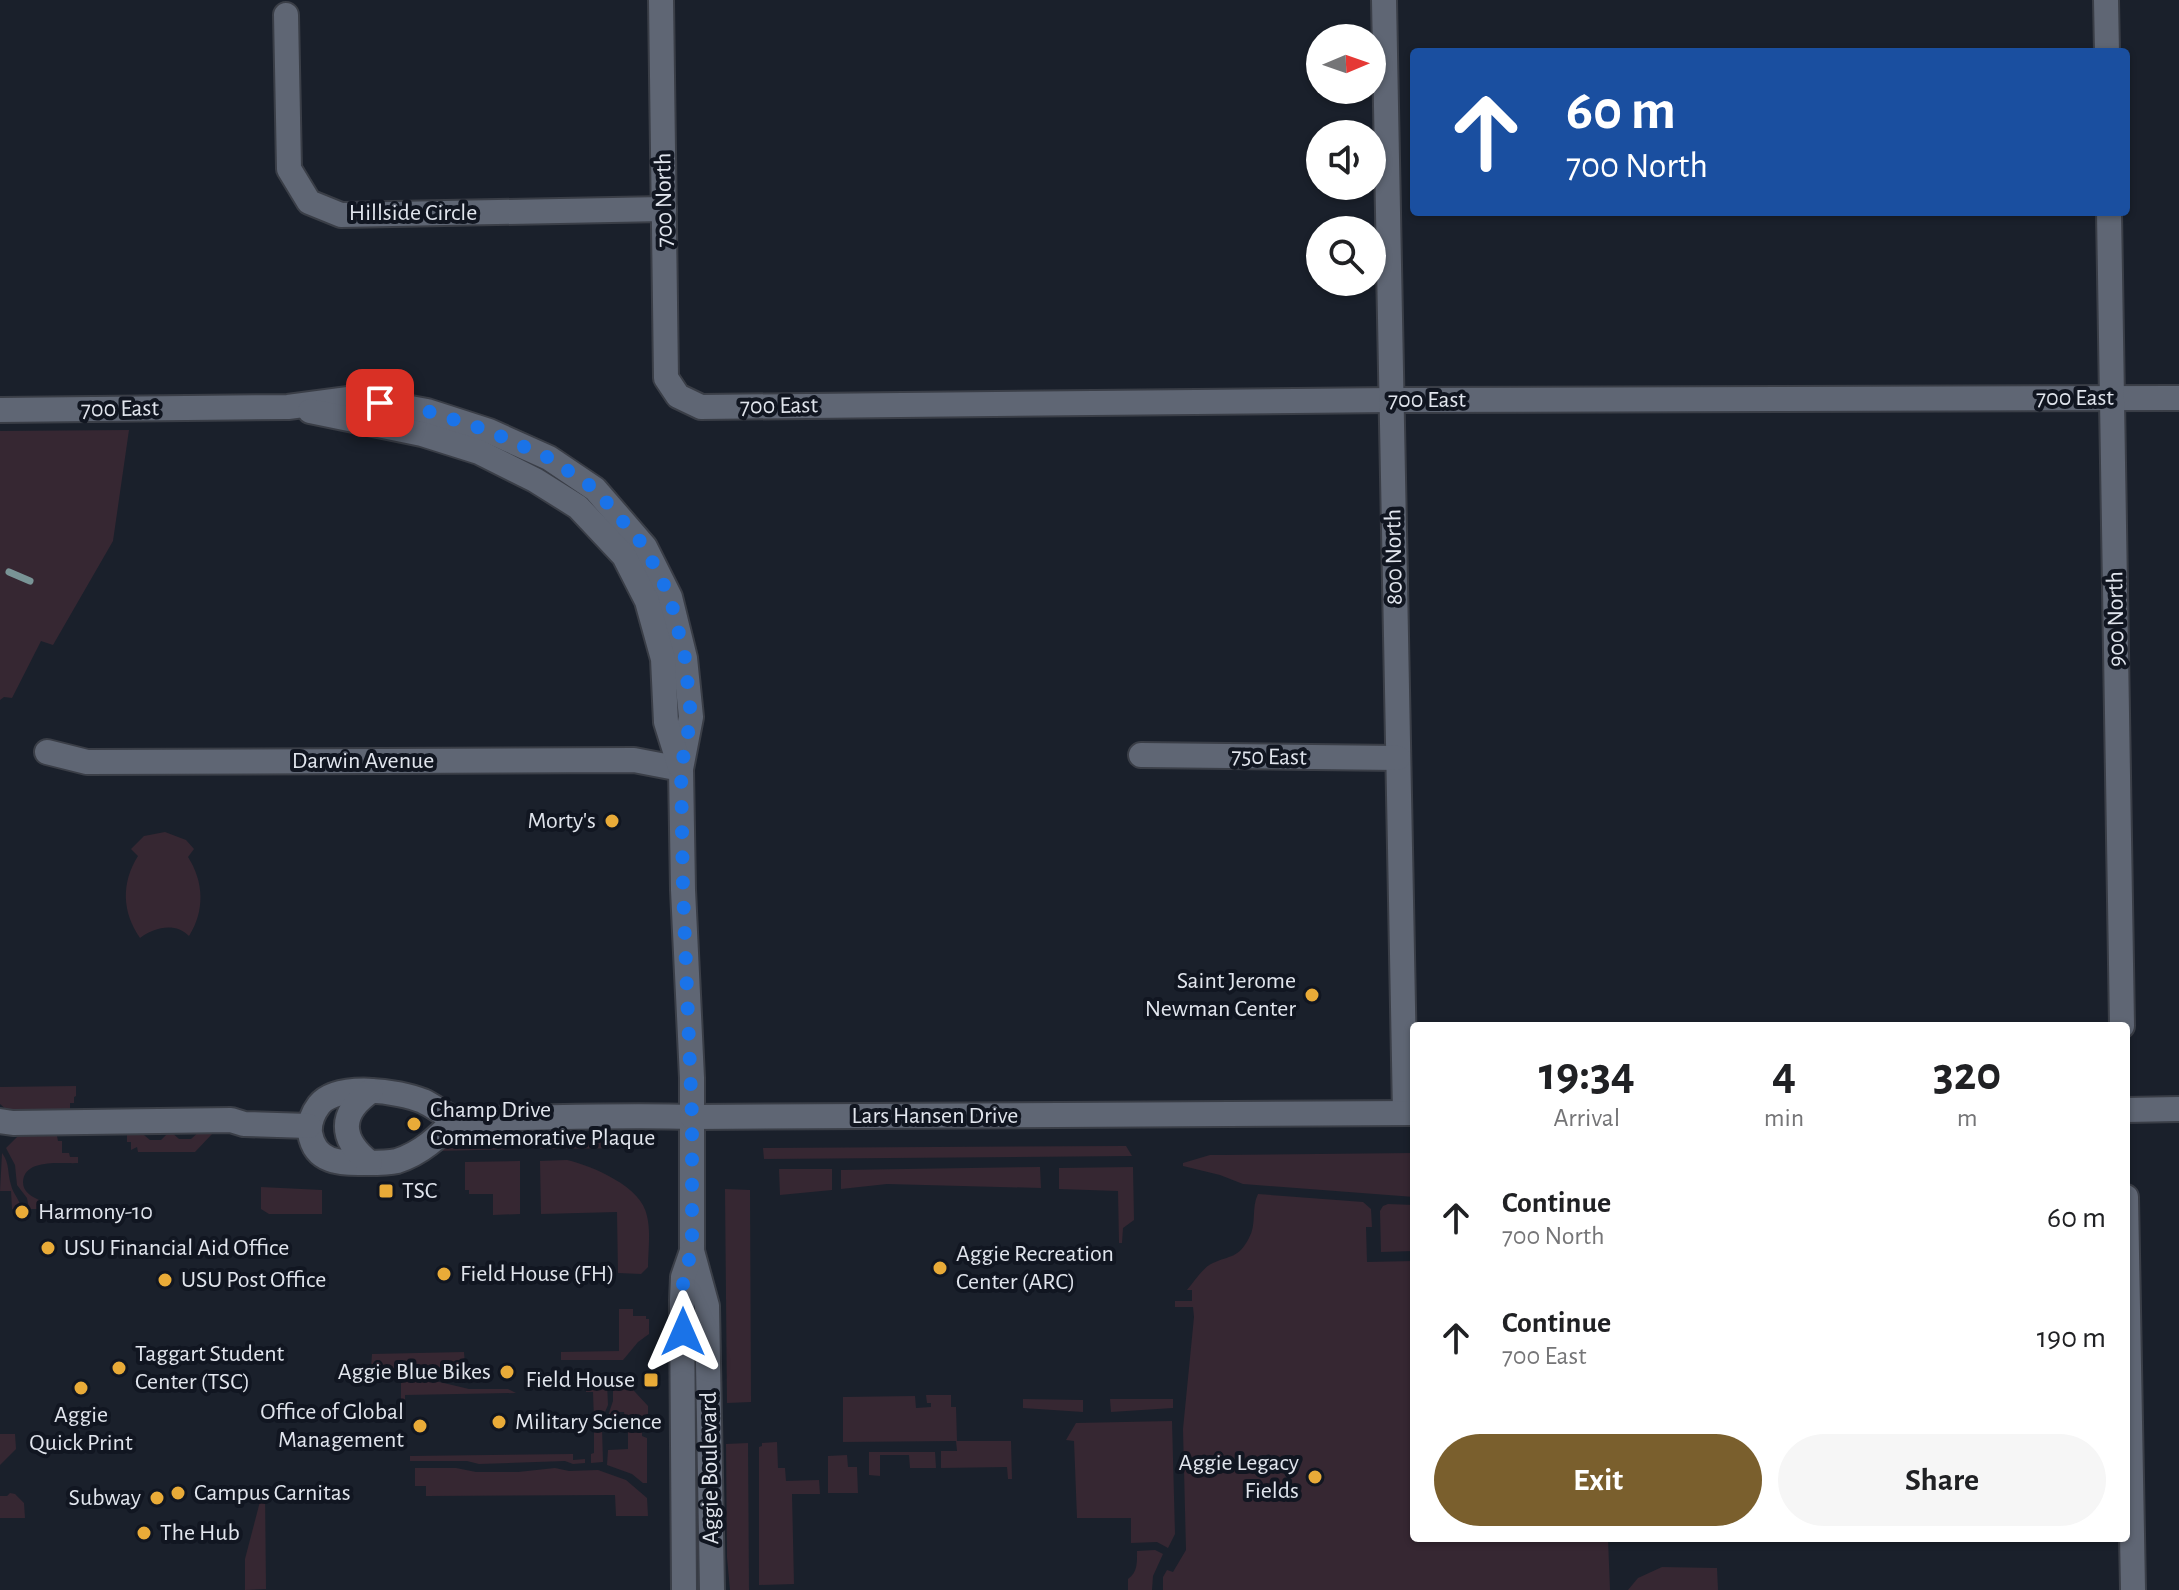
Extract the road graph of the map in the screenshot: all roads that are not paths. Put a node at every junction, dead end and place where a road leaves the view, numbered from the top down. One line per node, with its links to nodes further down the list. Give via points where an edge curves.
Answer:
1 (661, 0): 6 (street, 700 North)
2 (1384, 0): 11 (street, 800 North)
3 (2106, 0): 5 (street)
4 (286, 15): 6 (street, Hillside Circle, via 289,169 309,202 341,215)
5 (2107, 48)
6 (664, 209): 8 (street, 700 North, via 666,378)
7 (2109, 216): 9 (street, 900 North)
8 (678, 396): 11 (street, 700 East, via 701,407)
9 (2112, 398): 10 (street, 700 East); 11 (street, 700 East); 17 (street, 900 North)
10 (2179, 398)
11 (1391, 400): 15 (street, 800 North)
12 (0, 410): 16 (street, 700 East, via 288,407 422,434 586,498 647,601 663,659 666,722)
13 (47, 752): 16 (street, Darwin Avenue, via 87,762 634,760)
14 (1141, 755): 15 (street, 750 East)
15 (1398, 758): 21 (street, 800 North)
16 (681, 769): 22 (street)
17 (2122, 1022)
18 (371, 1091): 23 (street, Lars Hansen Drive, via 407,1095); 25 (street, Lars Hansen Drive, via 330,1095); 26 (street, via 353,1106 347,1128 348,1140)
19 (2179, 1109): 20 (street)
20 (2130, 1110)
21 (1409, 1113): 22 (street, Lars Hansen Drive)
22 (692, 1117): 23 (street, Lars Hansen Drive); 27 (street, Aggie Boulevard)
23 (456, 1119): 26 (street, via 429,1146 395,1162)
24 (0, 1121): 25 (street, via 231,1120)
25 (309, 1126): 26 (street, via 320,1154 341,1162)
26 (370, 1163)
27 (692, 1251): 29 (street, Aggie Boulevard, via 683,1277); 30 (street, Aggie Boulevard, via 707,1306)
28 (2130, 1422): 31 (street)
29 (684, 1590)
30 (712, 1590)
31 (2133, 1590)

